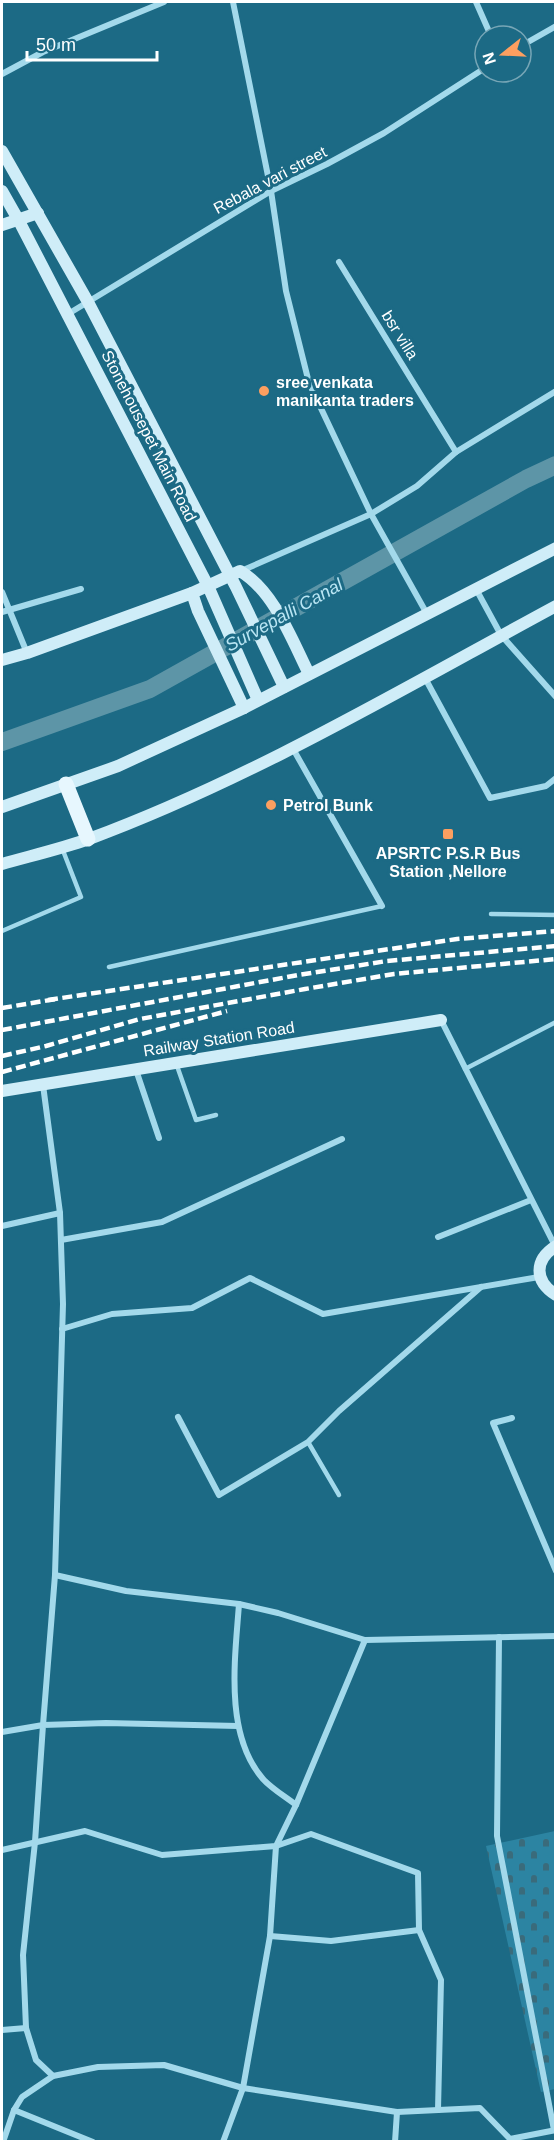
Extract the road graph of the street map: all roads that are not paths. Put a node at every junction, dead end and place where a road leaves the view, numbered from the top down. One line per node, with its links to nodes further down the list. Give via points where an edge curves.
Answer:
1 (165, 2): 7 (street, via 43,52)
2 (233, 2): 11 (street)
3 (477, 2): 4 (street)
4 (486, 24)
5 (555, 26): 6 (street)
6 (533, 39)
7 (2, 74)
8 (473, 76): 11 (street, Rebala vari street, via 384,133)
9 (2, 151): 12 (main road)
10 (2, 191): 13 (main road, Stonehousepet Main Road)
11 (271, 191): 16 (street, Rebala vari street); 20 (street, via 286,291 309,383)
12 (38, 213): 13 (main road); 16 (main road)
13 (19, 220): 14 (main road); 17 (main road, Stonehousepet Main Road)
14 (2, 225)
15 (339, 262): 19 (street, bsr villa)
16 (88, 302): 17 (street, Rebala vari street); 22 (main road)
17 (68, 314): 23 (main road, Stonehousepet Main Road)
18 (555, 391): 19 (street)
19 (456, 452): 20 (street, via 417,486)
20 (371, 514): 22 (street); 31 (street)
21 (555, 548): 25 (main road)
22 (235, 574): 23 (main road); 35 (main road, via 250,577 267,594); 37 (main road, via 242,601)
23 (208, 586): 27 (main road); 39 (main road, Stonehousepet Main Road)
24 (81, 589): 29 (street)
25 (475, 589): 31 (main road); 32 (street)
26 (2, 592): 29 (street)
27 (192, 593): 33 (main road); 40 (main road)
28 (555, 606): 32 (main road)
29 (10, 609): 30 (street); 33 (street)
30 (2, 612)
31 (427, 614): 35 (main road)
32 (501, 635): 36 (main road); 38 (street)
33 (27, 653): 34 (main road)
34 (2, 660)
35 (309, 674): 37 (main road)
36 (424, 677): 41 (main road); 42 (street, via 490,798 546,786)
37 (284, 687): 39 (main road)
38 (555, 697)
39 (258, 700): 40 (main road)
40 (244, 708): 43 (main road, via 117,766)
41 (292, 747): 45 (main road, via 218,785); 48 (street)
42 (555, 778)
43 (66, 784): 44 (main road); 45 (main road)
44 (2, 807)
45 (88, 839): 46 (main road)
46 (62, 847): 47 (main road); 51 (lane, via 81,897)
47 (2, 864)
48 (382, 906): 52 (lane)
49 (491, 914): 50 (lane)
50 (555, 915)
51 (2, 931)
52 (109, 967)
53 (441, 1020): 55 (main road, Railway Station Road); 56 (street)
54 (555, 1022): 56 (lane)
55 (175, 1063): 57 (main road, Railway Station Road); 60 (lane, via 196,1120)
56 (465, 1069): 63 (street)
57 (136, 1070): 58 (main road, Railway Station Road); 61 (street)
58 (43, 1084): 59 (main road, Railway Station Road); 64 (street)
59 (2, 1092)
60 (216, 1114)
61 (159, 1138)
62 (342, 1139): 67 (street, via 162,1222)
63 (531, 1200): 66 (street); 68 (street)
64 (60, 1212): 65 (street); 67 (street)
65 (2, 1226)
66 (438, 1237)
67 (61, 1240): 72 (street)
68 (555, 1246): 69 (main road, via 540,1263)
69 (539, 1277): 70 (street); 71 (main road)
70 (481, 1287): 72 (street, via 323,1314 250,1278 192,1308 112,1314); 75 (street)
71 (555, 1295)
72 (62, 1329): 78 (street)
73 (178, 1417): 75 (street, via 219,1495)
74 (513, 1418): 77 (street, via 493,1423)
75 (308, 1442): 76 (lane)
76 (339, 1495)
77 (555, 1571)
78 (55, 1575): 79 (street, via 126,1591); 83 (street)
79 (238, 1604): 82 (street); 84 (street, via 234,1670)
80 (555, 1636): 81 (street)
81 (499, 1637): 82 (street); 99 (street, via 497,1836)
82 (365, 1640): 86 (street)
83 (43, 1725): 84 (street); 85 (street); 87 (street)
84 (238, 1726): 86 (street, via 248,1756 264,1780)
85 (2, 1732)
86 (296, 1805): 88 (street)
87 (35, 1842): 88 (street, via 85,1831 162,1855); 89 (street); 92 (street, via 23,1955)
88 (276, 1846): 90 (street, via 311,1834 418,1873); 91 (street)
89 (2, 1850)
90 (419, 1930): 91 (street, via 331,1941); 97 (street, via 441,1980)
91 (270, 1936): 95 (street)
92 (26, 2028): 93 (street); 94 (street, via 36,2060)
93 (2, 2030)
94 (53, 2076): 95 (street, via 98,2067 164,2066); 96 (street, via 22,2097)
95 (243, 2088): 98 (street); 103 (street)
96 (14, 2110): 101 (street); 102 (street)
97 (438, 2110): 98 (street); 100 (street, via 480,2108)
98 (397, 2112): 104 (street)
99 (554, 2130): 100 (street)
100 (511, 2140)
101 (3, 2142)
102 (93, 2142)
103 (223, 2142)
104 (395, 2142)

